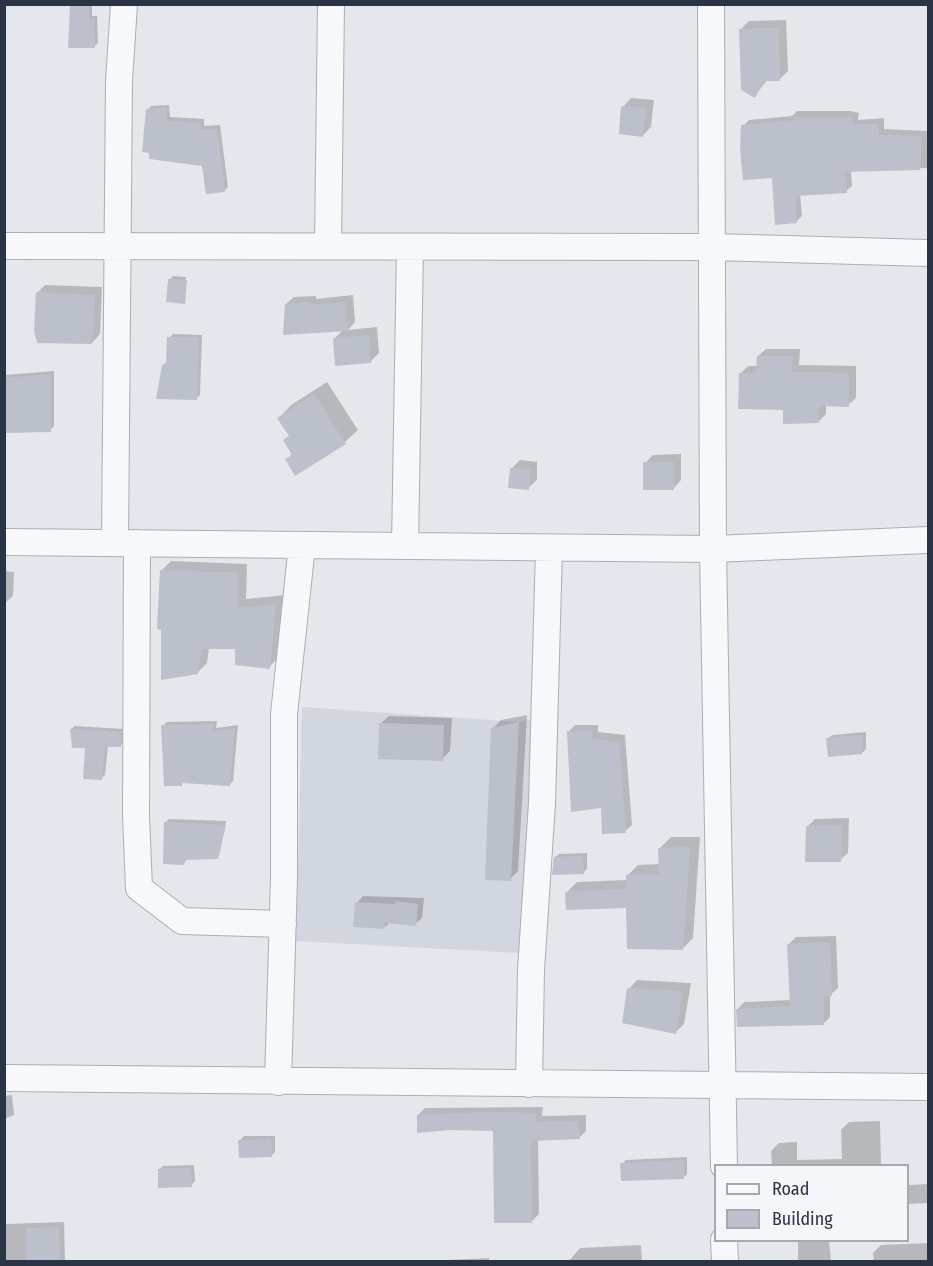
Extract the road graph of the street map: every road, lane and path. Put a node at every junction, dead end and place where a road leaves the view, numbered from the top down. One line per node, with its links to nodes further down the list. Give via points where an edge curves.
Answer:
1 (124, 4): 5 (street)
2 (331, 4): 6 (street)
3 (711, 4): 8 (street)
4 (4, 246): 5 (street)
5 (117, 246): 6 (street); 12 (street)
6 (328, 246): 7 (street)
7 (410, 247): 8 (street); 14 (street)
8 (714, 247): 9 (street); 16 (street)
9 (928, 253)
10 (928, 540): 16 (street)
11 (4, 542): 12 (street)
12 (126, 543): 13 (street); 17 (street, via 139,888 182,921)
13 (302, 545): 14 (street); 17 (street, via 284,714)
14 (405, 546): 15 (street)
15 (549, 548): 16 (street); 20 (street)
16 (713, 549): 21 (street)
17 (283, 924): 19 (street)
18 (4, 1078): 19 (street)
19 (278, 1082): 20 (street)
20 (529, 1084): 21 (street)
21 (723, 1086): 22 (street); 23 (street)
22 (928, 1088)
23 (724, 1164)
24 (724, 1242): 25 (street)
25 (725, 1262)

